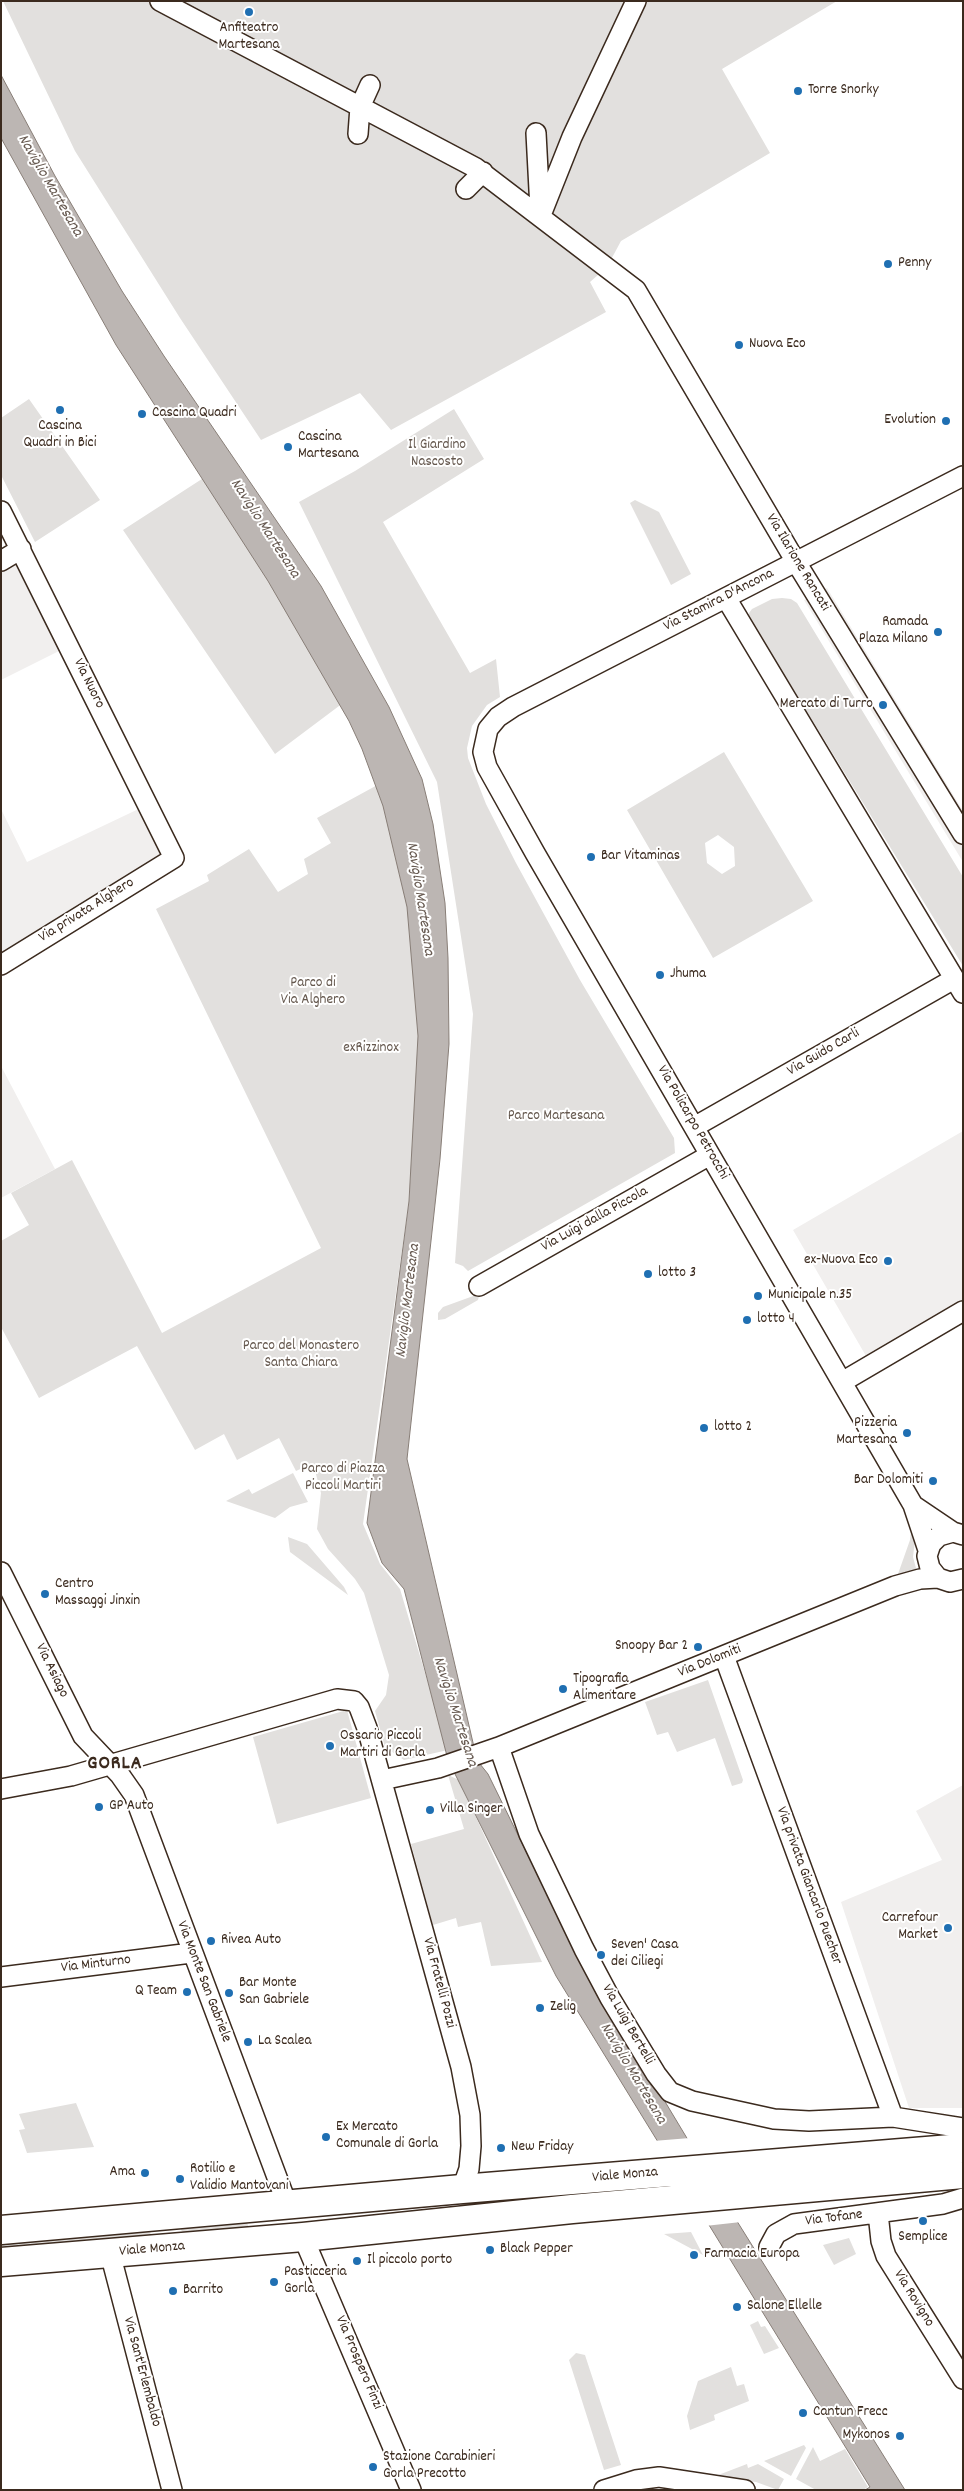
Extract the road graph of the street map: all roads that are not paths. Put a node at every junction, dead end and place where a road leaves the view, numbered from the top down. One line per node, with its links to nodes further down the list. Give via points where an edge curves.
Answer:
1 (160, 1): 4 (street)
2 (636, 1): 9 (street, via 572,137)
3 (370, 85): 4 (street)
4 (360, 107): 6 (street); 7 (street)
5 (536, 133): 9 (street)
6 (358, 134)
7 (483, 172): 8 (street); 9 (street)
8 (466, 189)
9 (541, 215): 14 (street, Via Ilarione Rancati, via 636,290)
10 (963, 476): 14 (street, Via Stamira D'Ancona)
11 (1, 511): 12 (street, Via Nuoro)
12 (21, 549): 13 (street); 18 (street, Via Nuoro)
13 (1, 561)
14 (796, 562): 15 (street, Via Stamira D'Ancona); 17 (street, Via Ilarione Rancati)
15 (726, 598): 16 (street, Via Stamira D'Ancona, via 513,707 498,717); 20 (street)
16 (485, 737): 21 (street, Via Policarpo Petrocchi, via 483,752 487,767)
17 (963, 834)
18 (174, 858): 19 (street, Via privata Alghero)
19 (1, 965)
20 (958, 986): 21 (street, Via Guido Carli)
21 (694, 1127): 22 (street, Via Policarpo Petrocchi)
22 (710, 1155): 23 (street, Via Luigi dalla Piccola); 25 (street, Via Policarpo Petrocchi)
23 (479, 1286)
24 (963, 1311): 25 (street)
25 (842, 1382): 26 (street, Via Policarpo Petrocchi)
26 (913, 1505): 27 (street, Via Policarpo Petrocchi); 28 (street, Via Policarpo Petrocchi)
27 (958, 1533): 28 (street, via 939,1536)
28 (928, 1550): 30 (street, via 928,1562)
29 (1, 1572): 34 (street, Via Asiago, via 83,1736)
30 (949, 1579): 31 (street); 32 (street, Via Dolomiti, via 920,1579 895,1586)
31 (963, 1594)
32 (724, 1656): 33 (street, Via Dolomiti); 39 (street, Via privata Giancarlo Puecher)
33 (491, 1749): 35 (street, Via Dolomiti, via 444,1766); 39 (street, Via Luigi Bertelli, via 559,1899 610,1998 670,2092 692,2101 774,2119 809,2122)
34 (109, 1764): 35 (street, Via Fratelli Pozzi, via 338,1699 350,1700 359,1707); 36 (street, Via Fratelli Pozzi, via 50,1781); 37 (street, Via Monte San Gabriele, via 120,1775 137,1803)
35 (382, 1780): 43 (street, Via Fratelli Pozzi, via 464,2080 471,2146 469,2169)
36 (1, 1789)
37 (191, 1953): 38 (street, Via Minturno); 45 (street, Via Monte San Gabriele)
38 (1, 1977)
39 (893, 2117): 40 (street)
40 (963, 2128)
41 (963, 2148): 43 (main road, Viale Monza)
42 (963, 2174): 48 (main road, Viale Monza)
43 (462, 2189): 45 (main road, Viale Monza)
44 (963, 2198): 46 (street)
45 (287, 2204): 47 (main road, Viale Monza); 48 (main road)
46 (878, 2213): 49 (street, Via Tofane, via 794,2224 776,2234); 52 (street, Via Rovigno, via 886,2256)
47 (1, 2230)
48 (304, 2237): 50 (main road, Viale Monza); 54 (street, Via Prospero Finzi)
49 (769, 2247)
50 (110, 2253): 51 (main road, Viale Monza); 53 (street, Via Sant'Erlembaldo)
51 (1, 2262)
52 (963, 2379)
53 (172, 2490)
54 (411, 2490)
55 (604, 2490): 56 (street, via 659,2477)
56 (745, 2490)

